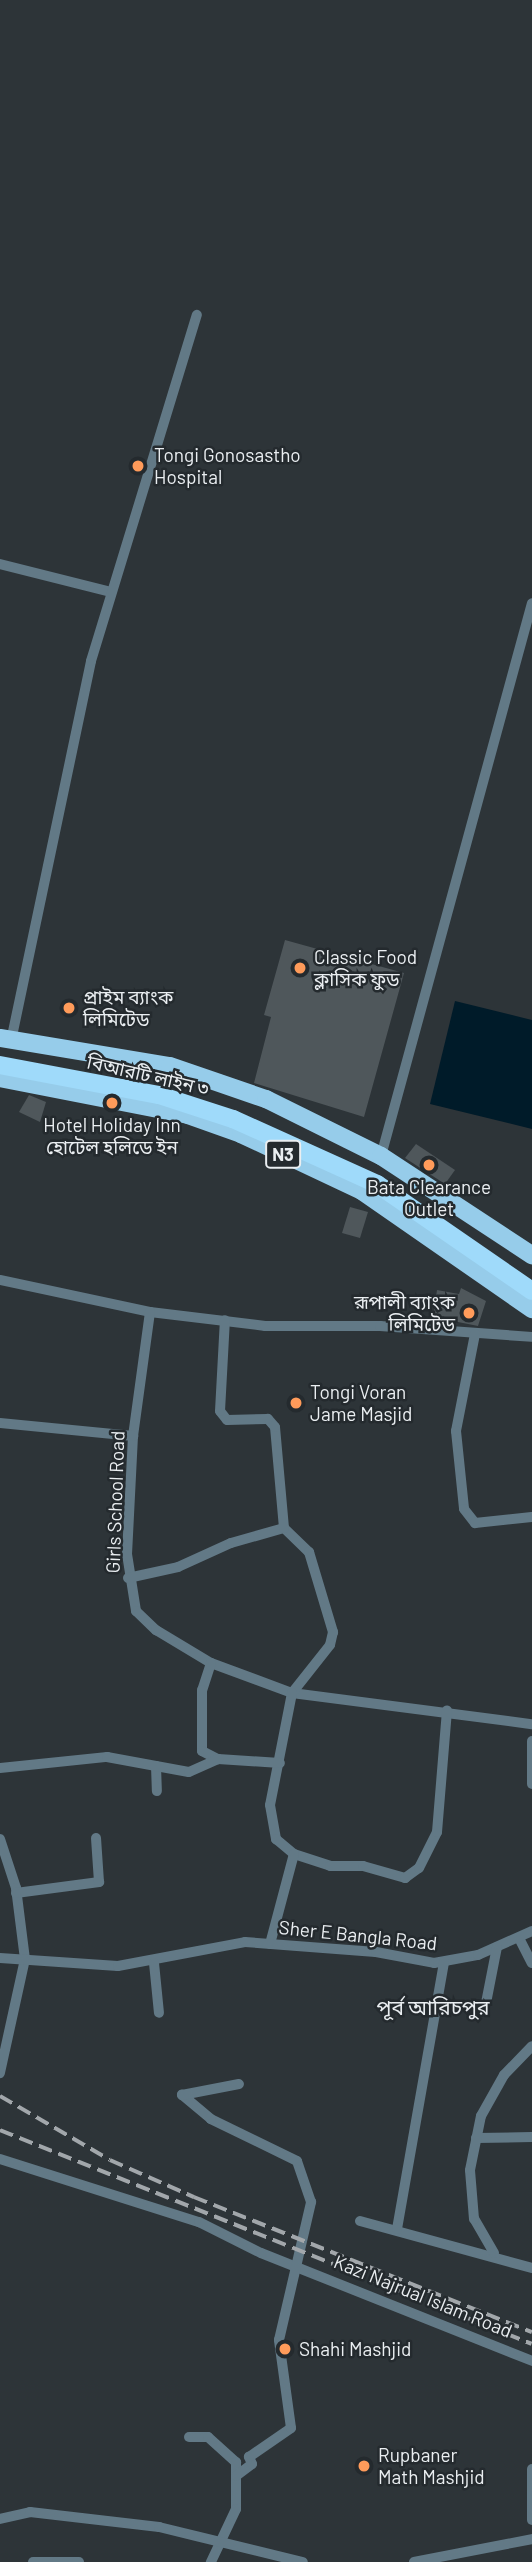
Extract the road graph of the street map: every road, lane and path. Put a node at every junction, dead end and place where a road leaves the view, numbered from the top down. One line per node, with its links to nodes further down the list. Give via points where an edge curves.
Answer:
1 (198, 314): 3 (street)
2 (0, 564): 3 (street)
3 (111, 592): 5 (street, via 70,750)
4 (532, 603): 8 (street)
5 (6, 1040): 8 (highway, N3, via 181,1070 266,1099)
6 (0, 1065): 11 (highway, বিআরটি লাইন ৩, via 159,1095 233,1119 377,1185)
7 (0, 1078): 12 (highway, N3, via 188,1115 241,1134 362,1191)
8 (381, 1156): 9 (highway, N3)
9 (532, 1255)
10 (0, 1280): 13 (street)
11 (532, 1292)
12 (532, 1309)
13 (150, 1312): 14 (street); 18 (street, Girls School Road)
14 (225, 1320): 15 (street); 20 (street, via 220,1411 227,1420 268,1419 275,1427)
15 (475, 1334): 16 (street); 19 (street, via 456,1431 464,1508 475,1523)
16 (532, 1337)
17 (0, 1423): 18 (street)
18 (134, 1436): 21 (street, Girls School Road)
19 (532, 1517)
20 (284, 1528): 21 (street, via 231,1543 178,1567); 23 (street, via 309,1552 332,1632 330,1645)
21 (128, 1578): 22 (street, Girls School Road, via 136,1611 156,1630)
22 (211, 1663): 23 (street, Girls School Road); 27 (street, via 202,1690 202,1751)
23 (292, 1693): 24 (street, Girls School Road); 28 (street)
24 (447, 1710): 25 (street, Girls School Road); 35 (street, via 437,1832 419,1868 405,1878)
25 (532, 1724)
26 (532, 1741): 31 (street)
27 (218, 1759): 28 (street); 29 (street, via 189,1772)
28 (280, 1763): 35 (street, via 272,1816 276,1839)
29 (156, 1766): 30 (street, via 107,1757); 32 (street)
30 (0, 1768)
31 (532, 1784)
32 (157, 1791)
33 (96, 1838): 36 (street, via 99,1882)
34 (0, 1839): 36 (street)
35 (294, 1854): 39 (street)
36 (16, 1893): 42 (street)
37 (532, 1931): 38 (street, Sher E Bangla Road)
38 (519, 1938): 40 (street, Sher E Bangla Road); 45 (street)
39 (270, 1944): 43 (street, Sher E Bangla Road); 44 (street, Sher E Bangla Road, via 245,1942)
40 (497, 1947): 43 (street, Sher E Bangla Road); 46 (street)
41 (0, 1958): 42 (street, Sher E Bangla Road)
42 (24, 1959): 44 (street, Sher E Bangla Road, via 80,1966); 49 (street, via 17,2016)
43 (444, 1962): 55 (street)
44 (154, 1963): 47 (street)
45 (532, 1963)
46 (486, 2003)
47 (159, 2013)
48 (532, 2046): 52 (street, via 504,2075 481,2116)
49 (0, 2073)
50 (239, 2084): 57 (street, via 182,2095 211,2119 297,2161 311,2202)
51 (532, 2137): 52 (street)
52 (477, 2138): 56 (street, via 470,2170 474,2219)
53 (0, 2159): 57 (street, Kazi Najrual Islam Road, via 126,2195)
54 (360, 2221): 55 (street)
55 (397, 2229): 56 (street)
56 (494, 2253): 58 (street)
57 (300, 2265): 59 (street, Kazi Najrual Islam Road); 62 (street, via 279,2340 292,2428 249,2457 252,2464)
58 (532, 2268)
59 (532, 2361)
60 (189, 2437): 62 (street, via 208,2437 224,2447 236,2462)
61 (532, 2469): 64 (street)
62 (236, 2476): 65 (street, via 236,2509)
63 (0, 2519): 65 (street, via 30,2512)
64 (532, 2520)
65 (223, 2539): 69 (street); 70 (street)
66 (532, 2539): 71 (street)
67 (33, 2562): 68 (street)
68 (79, 2562)
69 (211, 2562)
70 (303, 2562)
71 (414, 2562)

